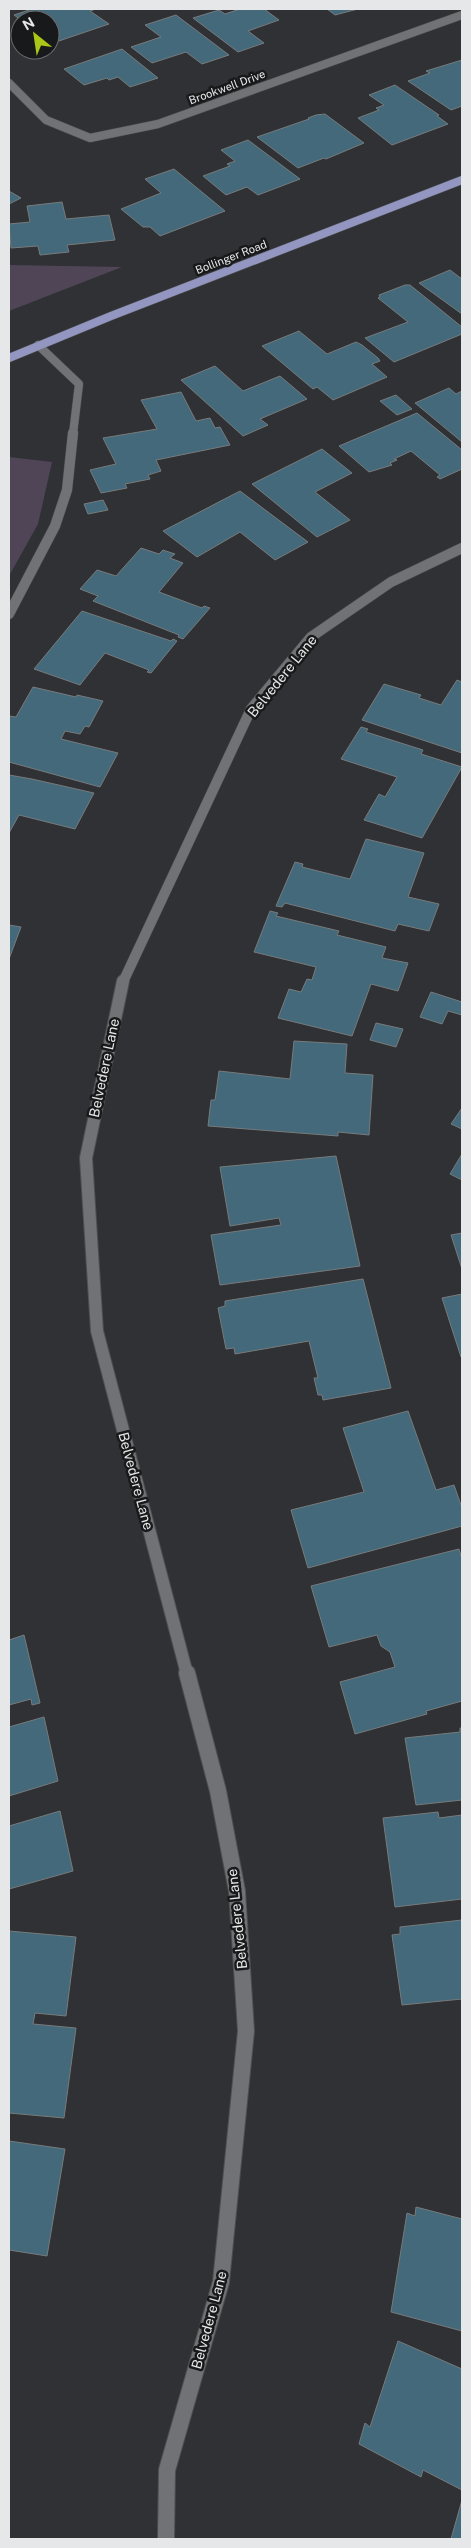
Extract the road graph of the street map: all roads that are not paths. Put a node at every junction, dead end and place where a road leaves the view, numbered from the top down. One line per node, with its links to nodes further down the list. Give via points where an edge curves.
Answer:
1 (462, 15): 2 (street, Brookwell Drive, via 158,124 90,138 46,120)
2 (9, 83)
3 (462, 180): 4 (main road, Bollinger Road)
4 (38, 345): 5 (main road, Bollinger Road); 7 (street, via 79,384 67,490 55,526)
5 (9, 358)
6 (462, 548): 8 (street, Belvedere Lane, via 391,582 311,637 251,709 121,986 86,1158 97,1332 218,1791 237,1891 246,2031 221,2282 167,2470)
7 (9, 614)
8 (166, 2539)

